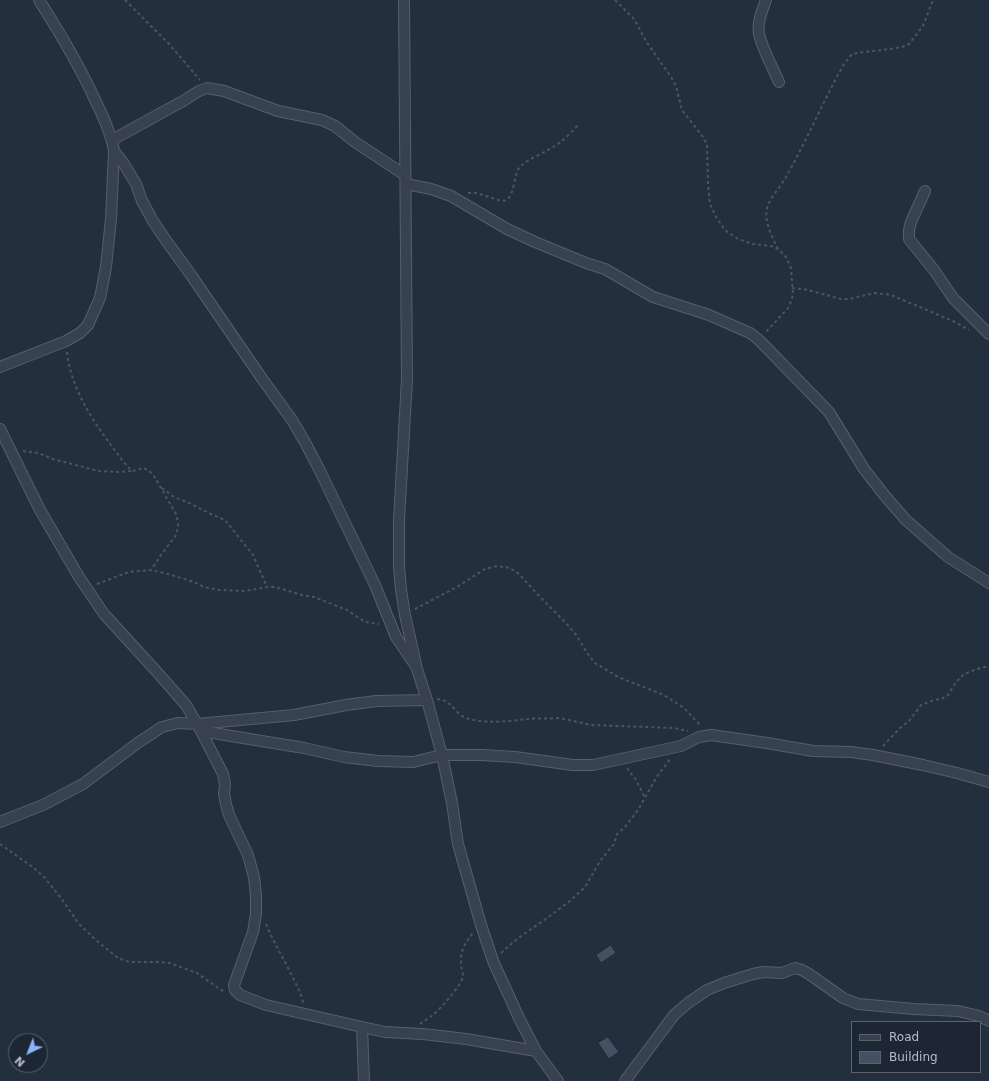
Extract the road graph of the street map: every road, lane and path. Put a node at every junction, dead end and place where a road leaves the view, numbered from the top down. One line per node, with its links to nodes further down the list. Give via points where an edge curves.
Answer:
1 (39, 0): 10 (street, via 87,81)
2 (125, 0): 8 (path, via 170,45)
3 (404, 0): 12 (street)
4 (615, 0): 15 (path, via 633,18 671,77 682,110 707,144 710,204 716,217 725,230 738,239)
5 (766, 0): 7 (street, via 760,16 759,34)
6 (933, 0): 15 (path, via 923,26 910,44 852,54 844,64 786,177 767,208 770,231)
7 (779, 82)
8 (207, 88): 10 (street); 12 (street, via 224,91 278,110 322,120 335,126)
9 (579, 124): 14 (path, via 557,145 519,168 508,200 502,201 476,193)
10 (112, 140): 11 (street)
11 (114, 151): 20 (street, via 109,242 100,298 88,325); 31 (street, via 136,184 146,208 165,239 292,420 306,444 375,585)
12 (406, 179): 14 (street); 30 (street, via 407,379 399,520 401,590)
13 (925, 191): 18 (street, via 910,226 909,239 953,298)
14 (451, 196): 19 (street, via 507,229 605,269 653,296 750,333)
15 (778, 249): 16 (path, via 786,257 791,268)
16 (792, 288): 17 (path, via 841,299 875,293 891,295 956,322); 19 (path, via 793,296 788,307)
17 (971, 332)
18 (989, 334)
19 (759, 340): 27 (street, via 829,412 864,469 906,520 948,557)
20 (66, 341): 21 (street); 24 (path, via 67,358 77,392 102,434 127,467)
21 (0, 367)
22 (0, 429): 23 (street)
23 (10, 450): 24 (path, via 38,453 53,460 98,471); 29 (street, via 40,510)
24 (133, 471): 25 (path, via 143,468 148,470)
25 (160, 486): 26 (path, via 176,514 178,528 174,539); 28 (path, via 174,497 225,520 253,555)
26 (152, 570): 28 (path, via 219,590 245,591); 29 (path, via 118,575)
27 (989, 583)
28 (267, 587): 31 (path, via 314,597 347,610 365,622)
29 (86, 588): 35 (street, via 104,614 186,705)
30 (405, 615): 33 (street); 36 (path, via 485,569 497,566 510,568 519,574 565,622 596,663 618,677 664,695 684,708)
31 (389, 623): 33 (street)
32 (989, 666): 40 (path, via 964,674 948,695 921,705 910,720)
33 (417, 669): 34 (street)
34 (428, 700): 35 (street, via 376,701); 37 (path, via 448,701 457,713 477,720 559,718 590,725 674,728 692,732); 39 (street)
35 (199, 727): 39 (street, via 344,757 378,761 413,762); 44 (street, via 178,723 162,727 84,784 43,805); 49 (street, via 223,774 229,815 248,855 254,877 256,914 253,932 234,984)
36 (711, 735): 37 (street); 40 (street, via 813,751)
37 (699, 738): 38 (street)
38 (681, 746): 41 (street); 43 (path, via 656,778)
39 (442, 755): 41 (street, via 515,757 573,765 593,765); 47 (street, via 458,844)
40 (873, 755): 42 (street)
41 (619, 759): 43 (path, via 636,780)
42 (989, 782)
43 (645, 799): 48 (path, via 617,834 614,844 600,861 585,887 517,939)
44 (0, 822)
45 (0, 844): 49 (path, via 44,877 79,924 96,942 118,958 130,962 170,963 197,973 222,990)
46 (266, 925): 50 (path, via 302,997)
47 (480, 925): 48 (street); 53 (path, via 463,946 463,975 458,986 433,1014)
48 (493, 961): 54 (street)
49 (235, 990): 50 (street, via 240,995 260,1003)
50 (302, 1014): 52 (street)
51 (989, 1021): 57 (street, via 958,1011 858,1004 843,998 802,970 795,968 782,973 763,972 724,983 688,1003 674,1015)
52 (362, 1028): 53 (street); 55 (street)
53 (407, 1032): 54 (street, via 482,1041)
54 (536, 1051): 56 (street)
55 (364, 1081)
56 (558, 1081)
57 (625, 1081)

